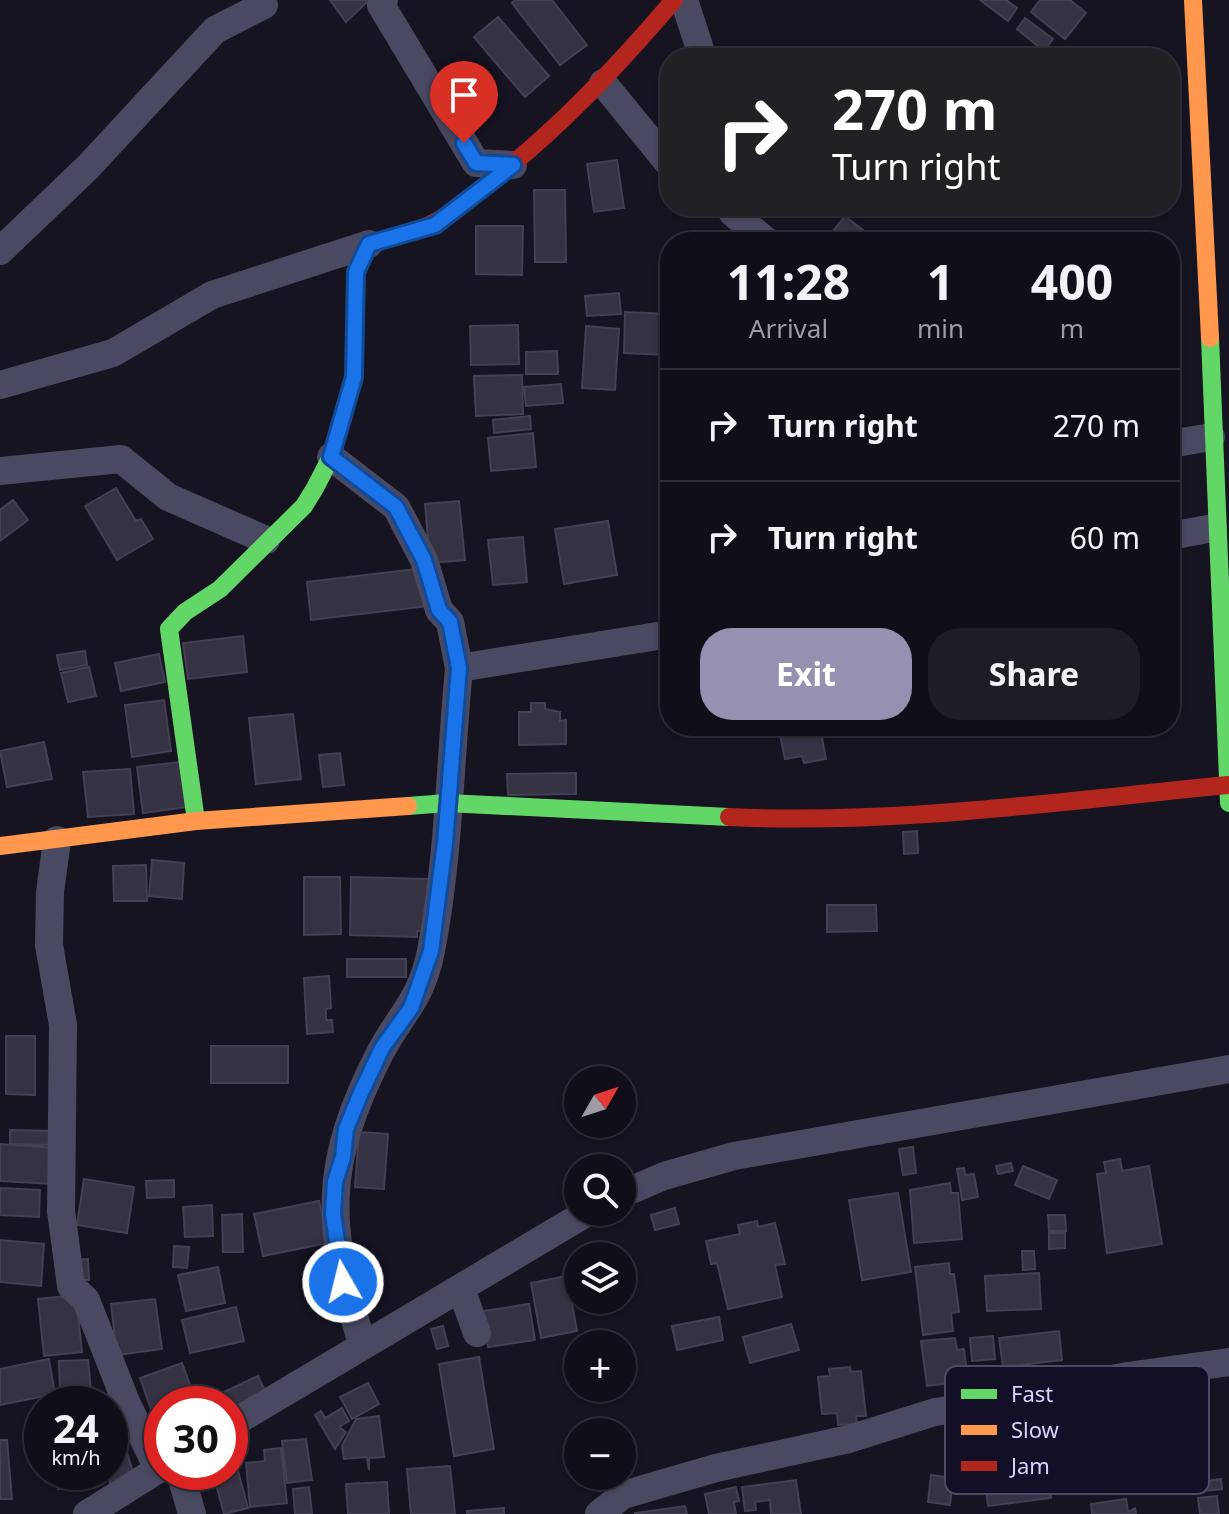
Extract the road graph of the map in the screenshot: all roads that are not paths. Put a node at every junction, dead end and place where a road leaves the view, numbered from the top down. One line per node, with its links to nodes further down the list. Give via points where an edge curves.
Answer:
1 (384, 0): 9 (street, via 381,5 396,34 476,163)
2 (674, 0): 7 (street)
3 (684, 0): 6 (street)
4 (1193, 0): 15 (street, via 1202,108)
5 (265, 2): 13 (street, via 215,30 88,167)
6 (700, 48)
7 (603, 83): 8 (street); 9 (street)
8 (660, 153)
9 (513, 165): 12 (street, via 435,225)
10 (737, 216): 11 (street)
11 (756, 232)
12 (369, 244): 14 (street, via 212,295 113,353); 17 (street, via 356,272 354,377)
13 (0, 251)
14 (0, 385)
15 (1211, 437): 16 (street); 19 (street)
16 (1180, 442)
17 (331, 457): 21 (street, via 304,506); 23 (street, via 396,507 424,560 439,610 450,622)
18 (0, 471): 21 (street, via 121,459 168,497)
19 (1213, 528): 20 (street); 24 (street)
20 (1180, 534)
21 (266, 540): 26 (street, via 220,589 169,629)
22 (660, 636): 23 (street)
23 (459, 668): 25 (street)
24 (1228, 794): 25 (street, via 792,820)
25 (447, 803): 26 (street); 34 (street, via 431,951 422,986 382,1048 360,1095 346,1129 335,1182 333,1214 343,1282)
26 (196, 821): 27 (street)
27 (57, 840): 28 (street); 39 (street, via 49,945 63,1025 61,1211 71,1286 86,1300 126,1402)
28 (0, 846)
29 (1229, 1069): 30 (street, via 734,1156)
30 (636, 1188)
31 (565, 1226): 32 (street)
32 (461, 1289): 33 (street); 34 (street)
33 (477, 1333)
34 (362, 1343): 38 (street)
35 (1229, 1362): 36 (street)
36 (1200, 1366)
37 (945, 1410): 44 (street, via 623,1495)
38 (248, 1414)
39 (144, 1431)
40 (144, 1482): 42 (street)
41 (179, 1490): 43 (street)
42 (87, 1514)
43 (192, 1514)
44 (599, 1514)

